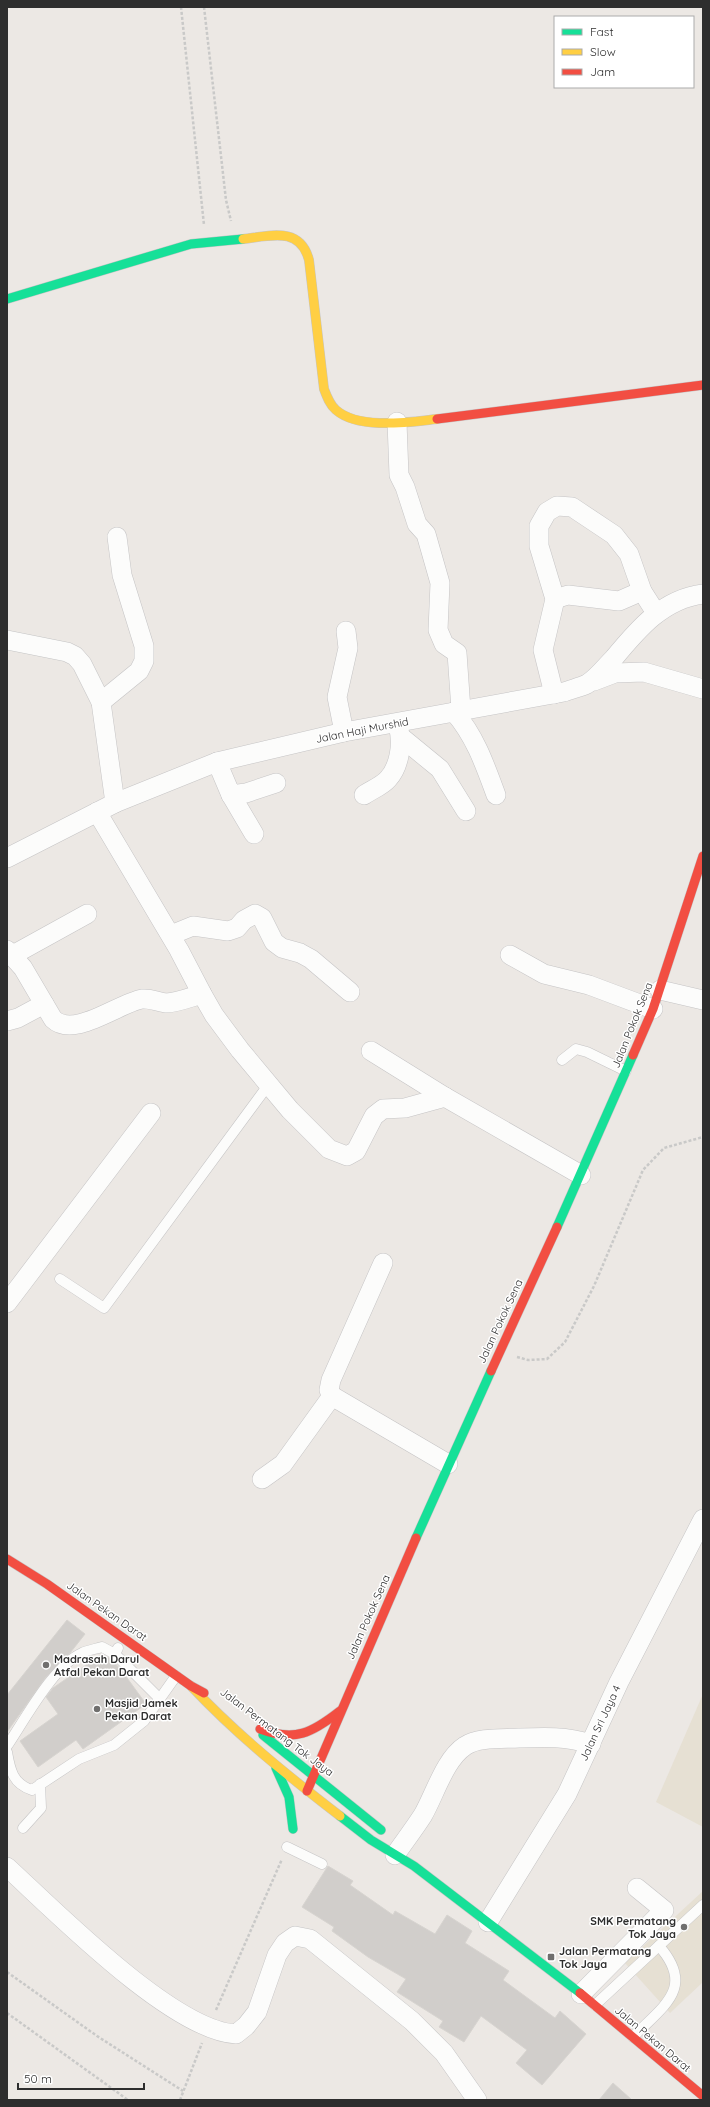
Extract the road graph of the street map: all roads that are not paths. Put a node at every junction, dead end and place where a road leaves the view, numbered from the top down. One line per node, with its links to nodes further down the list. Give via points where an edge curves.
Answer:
1 (7, 299): 3 (main road, via 191,244 284,235 297,239 306,247 324,389 328,402 337,412 361,421)
2 (703, 385): 3 (main road, via 546,407)
3 (397, 422): 15 (street, via 399,474 417,524 426,534 440,583 438,630 444,644 457,652)
4 (117, 537): 14 (street, via 122,575 144,646 144,661 139,671)
5 (642, 591): 7 (street, via 619,601 568,595); 7 (street, via 629,554 614,535 572,507 557,506 547,512 539,526 539,546); 8 (street)
6 (703, 594): 8 (street, Jalan Haji Murshid)
7 (556, 599): 13 (street, via 543,650)
8 (656, 613): 11 (street, Jalan Haji Murshid)
9 (346, 631): 17 (street, via 348,648 337,697)
10 (7, 640): 14 (street, via 48,647 76,656)
11 (588, 683): 12 (street, via 615,673 644,672); 13 (street, Jalan Haji Murshid)
12 (703, 688)
13 (554, 694): 15 (street, Jalan Haji Murshid)
14 (101, 702): 23 (street)
15 (457, 711): 16 (street, Jalan Haji Murshid); 22 (street, via 484,760)
16 (399, 730): 17 (street, Jalan Haji Murshid); 21 (street, via 397,762 388,779); 24 (street, via 440,769)
17 (344, 732): 18 (street, Jalan Haji Murshid)
18 (217, 762): 20 (street); 23 (street, Jalan Haji Murshid)
19 (276, 783): 20 (street)
20 (231, 795): 26 (street)
21 (364, 795)
22 (496, 795)
23 (115, 803): 25 (street, Jalan Haji Murshid)
24 (466, 811)
25 (97, 812): 28 (street, Jalan Haji Murshid); 30 (street)
26 (254, 834)
27 (703, 856): 33 (main road, Jalan Pokok Sena)
28 (7, 858)
29 (87, 914): 31 (street)
30 (171, 935): 34 (street, via 193,926 228,931 237,928 244,920 255,914 262,918 274,942 282,948 311,959); 35 (street)
31 (9, 953): 37 (street, via 23,968)
32 (510, 955): 38 (street, via 544,974 590,985)
33 (660, 990): 36 (street); 38 (main road, Jalan Pokok Sena)
34 (350, 992)
35 (202, 994): 37 (street, via 165,1003 140,999 72,1025 58,1024); 43 (street, via 240,1050)
36 (703, 1000)
37 (44, 1004): 39 (street)
38 (653, 1009): 42 (main road, Jalan Pokok Sena)
39 (7, 1021)
40 (371, 1051): 44 (street)
41 (562, 1060): 42 (lane, via 576,1049)
42 (626, 1071): 46 (main road, Jalan Pokok Sena)
43 (268, 1084): 44 (street, via 290,1110 330,1149 347,1156 356,1151 374,1116 383,1109 404,1108); 48 (lane, via 104,1308)
44 (445, 1097): 46 (street)
45 (151, 1112): 49 (street)
46 (581, 1175): 51 (main road, Jalan Pokok Sena)
47 (383, 1263): 50 (street, via 331,1380 329,1390)
48 (60, 1279)
49 (7, 1303)
50 (332, 1396): 51 (street); 52 (street, via 283,1464)
51 (448, 1464): 61 (main road, Jalan Pokok Sena)
52 (262, 1479)
53 (703, 1519): 62 (street, Jalan Sri Jaya 4)
54 (7, 1559): 55 (main road, Jalan Pekan Darat)
55 (125, 1638): 56 (lane); 57 (main road, Jalan Pekan Darat)
56 (115, 1654): 59 (lane); 63 (lane, via 102,1647 80,1653 59,1671 39,1696)
57 (176, 1676): 58 (main road, Jalan Pekan Darat); 59 (lane)
58 (191, 1686): 60 (main road, Jalan Permatang Tok Jaya); 65 (main road, Jalan Permatang Tok Jaya, via 216,1714)
59 (160, 1699): 67 (lane, via 144,1721 114,1745 79,1759)
60 (224, 1704)
61 (340, 1711): 66 (main road, Jalan Pokok Sena); 66 (main road, Jalan Permatang Tok Jaya, via 320,1726 302,1735 286,1736 267,1732 250,1724)
62 (590, 1744): 70 (street, via 557,1736 484,1740 465,1745 452,1757 422,1816); 76 (street, Jalan Sri Jaya 4, via 567,1794)
63 (7, 1746)
64 (7, 1752): 67 (lane, via 14,1780 23,1788 32,1790)
65 (271, 1760): 66 (main road, Jalan Permatang Tok Jaya); 69 (main road, via 286,1787 292,1807)
66 (311, 1783): 69 (street); 70 (main road, Jalan Permatang Tok Jaya); 70 (main road, Jalan Permatang Tok Jaya, via 371,1840)
67 (40, 1784): 68 (lane, via 41,1808)
68 (23, 1828)
69 (293, 1829)
70 (392, 1845): 76 (main road, Jalan Permatang Tok Jaya, via 414,1866)
71 (287, 1847): 72 (lane)
72 (322, 1864)
73 (7, 1867): 81 (street, via 92,1946 158,1998 208,2028 224,2034 236,2034 257,2012 277,1955 285,1943 295,1936 310,1939 412,2021 444,2053)
74 (637, 1888): 78 (street, via 664,1910)
75 (703, 1905): 77 (lane)
76 (488, 1922): 78 (main road, Jalan Permatang Tok Jaya)
77 (659, 1946): 78 (lane); 79 (lane, via 673,1966 677,1980 674,1991 666,2004)
78 (588, 1999): 79 (main road, Jalan Pekan Darat)
79 (633, 2037): 80 (main road, Jalan Pekan Darat)
80 (703, 2096)
81 (477, 2100)

